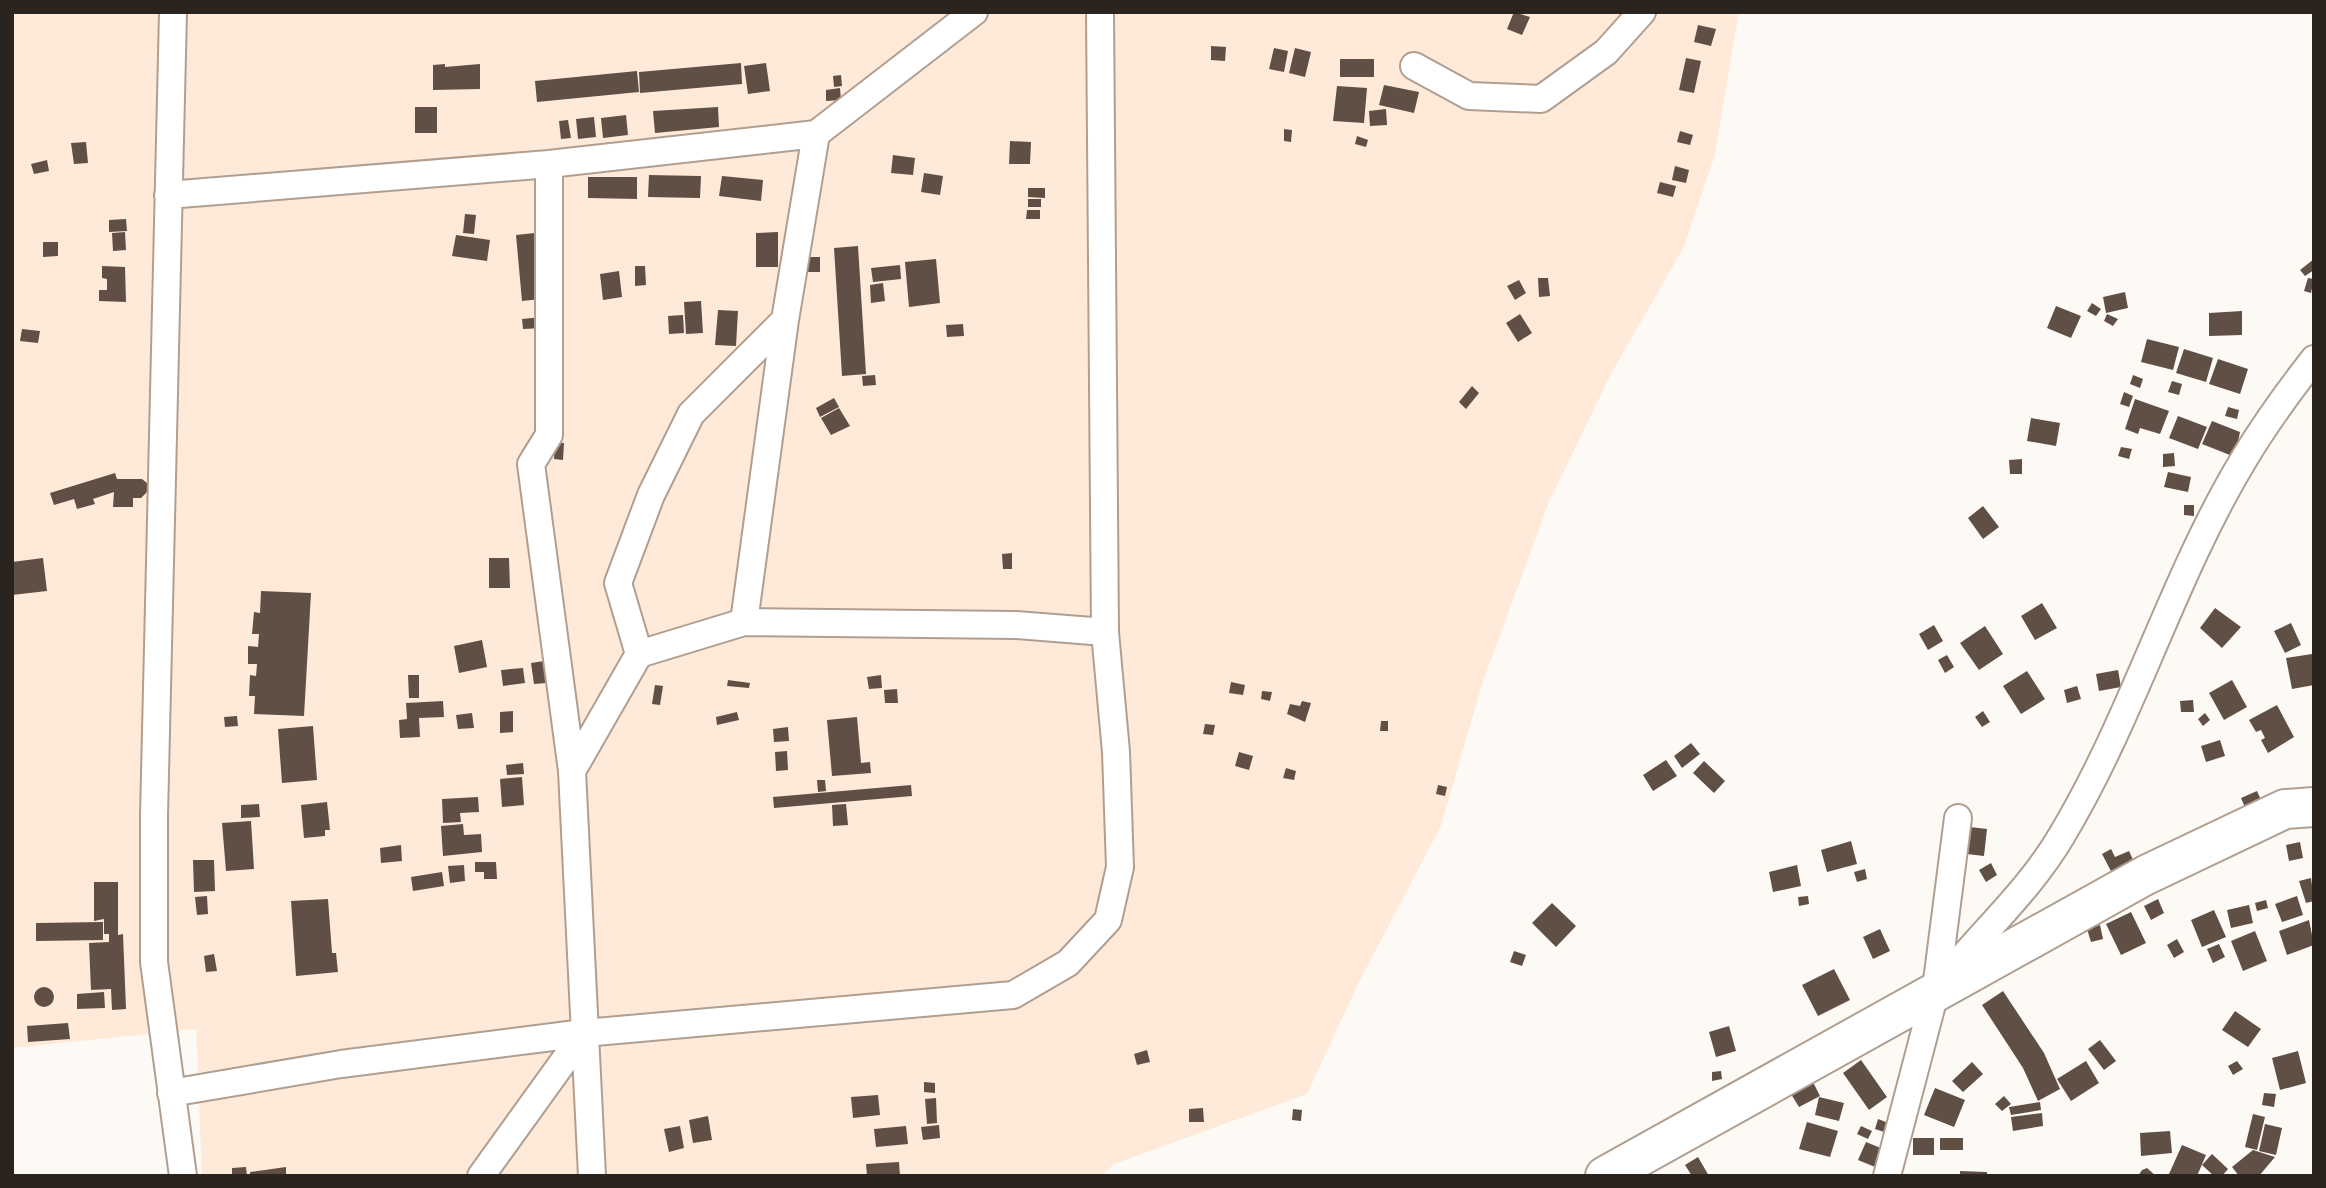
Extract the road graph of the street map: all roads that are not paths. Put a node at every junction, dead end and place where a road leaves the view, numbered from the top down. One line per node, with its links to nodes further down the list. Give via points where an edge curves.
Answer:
1 (173, 12): 8 (street)
2 (974, 12): 6 (street)
3 (1100, 12): 12 (street)
4 (1642, 12): 5 (street, via 1606,52 1541,99 1469,96)
5 (1414, 66)
6 (816, 134): 7 (street); 9 (street)
7 (549, 164): 8 (street); 14 (street, via 550,435 531,464)
8 (168, 195): 19 (street, via 153,962)
9 (785, 320): 11 (street); 13 (street, via 691,414 651,495 618,583)
10 (2314, 359): 17 (street, via 2244,459 2219,505 2062,837 2026,886)
11 (744, 622): 12 (street, via 1016,625); 13 (street)
12 (1105, 632): 18 (street, via 1120,867 1108,920 1068,963 1013,995)
13 (639, 654): 14 (street)
14 (572, 771): 18 (street)
15 (2314, 807): 17 (street, via 2285,809 2146,875)
16 (1958, 818): 17 (street)
17 (1936, 989): 23 (street); 24 (street)
18 (584, 1032): 19 (street, via 341,1064); 21 (street); 22 (street)
19 (171, 1093): 20 (street)
20 (183, 1176)
21 (481, 1176)
22 (592, 1176)
23 (1605, 1176)
24 (1887, 1176)

